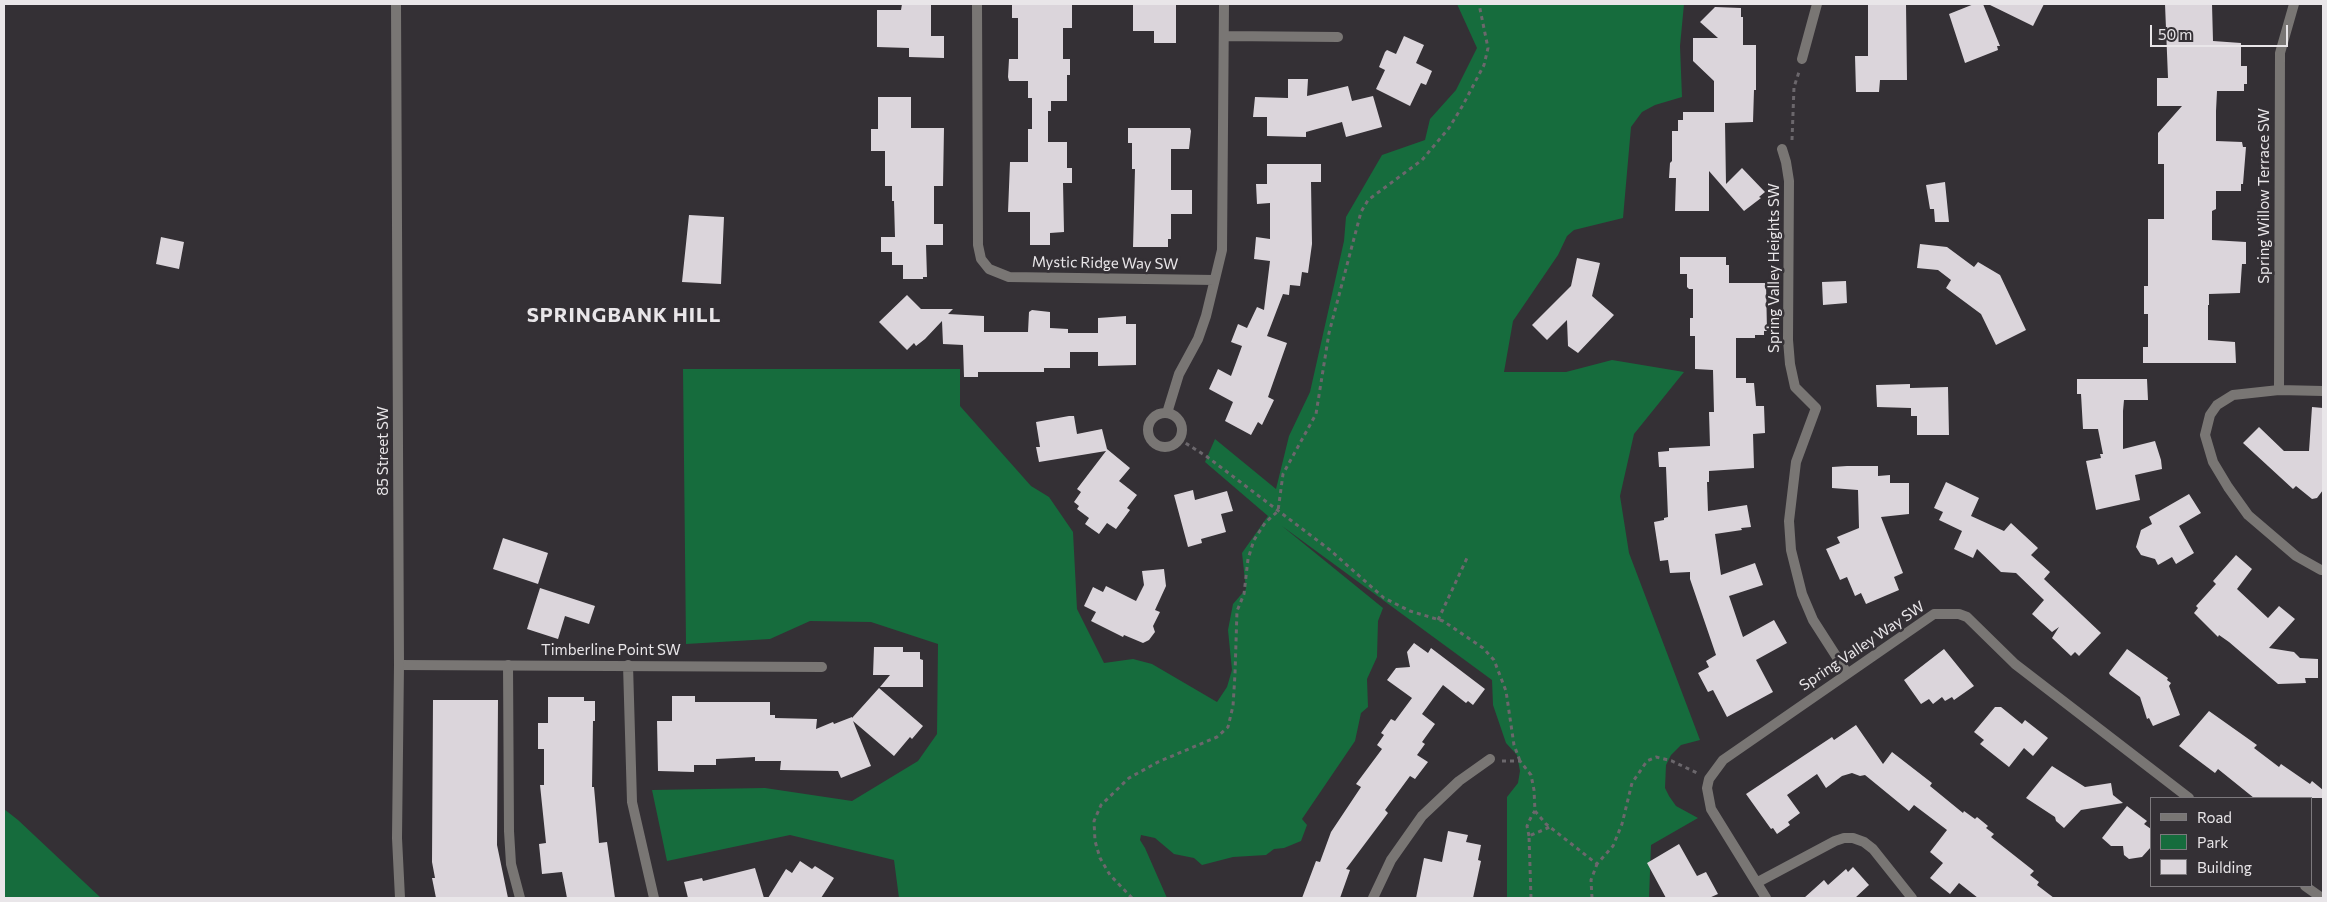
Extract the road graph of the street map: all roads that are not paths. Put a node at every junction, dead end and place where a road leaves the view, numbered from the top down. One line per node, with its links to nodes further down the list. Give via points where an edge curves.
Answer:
1 (396, 4): 15 (street, 85 Street SW)
2 (977, 4): 10 (street, Mystic Ridge Way SW, via 978,245 981,259 989,269 1009,277)
3 (1224, 4): 6 (street)
4 (1817, 4): 8 (street)
5 (2294, 4): 11 (street, Spring Willow Terrace SW, via 2279,62)
6 (1224, 36): 7 (street); 10 (street, via 1222,250)
7 (1338, 37)
8 (1802, 59)
9 (1782, 149): 19 (street, Spring Valley Heights SW, via 1789,181 1790,364 1796,387 1816,408 1796,462 1791,499 1791,550 1802,594 1813,620)
10 (1214, 280): 13 (street, via 1198,339 1179,374)
11 (2279, 390): 12 (street); 14 (street, via 2233,395 2217,405 2210,415 2205,435 2208,449 2228,487 2248,515 2296,556)
12 (2323, 391)
13 (1167, 413): 13 (street, via 1156,416 1148,430 1155,444 1166,447 1176,444 1182,434 1177,418)
14 (2321, 570)
15 (399, 665): 16 (street, Timberline Point SW); 24 (street, 85 Street SW, via 397,846)
16 (508, 665): 17 (street, Timberline Point SW); 25 (street, via 509,830 511,864)
17 (628, 665): 18 (street, Timberline Point SW); 26 (street, via 632,802)
18 (822, 667)
19 (1848, 673): 21 (street, Spring Valley Way SW, via 1934,614 1959,614 1976,624 2022,669); 22 (street, Spring Valley Way SW, via 1722,760 1709,779 1707,788 1711,809)
20 (1490, 759): 27 (street, via 1459,781 1422,816 1391,860)
21 (2188, 797)
22 (1758, 882): 28 (street); 29 (street, via 1835,841 1853,838 1873,849)
23 (2306, 887): 30 (street)
24 (400, 898)
25 (520, 898)
26 (654, 898)
27 (1373, 898)
28 (1766, 898)
29 (1912, 898)
30 (2322, 898)

